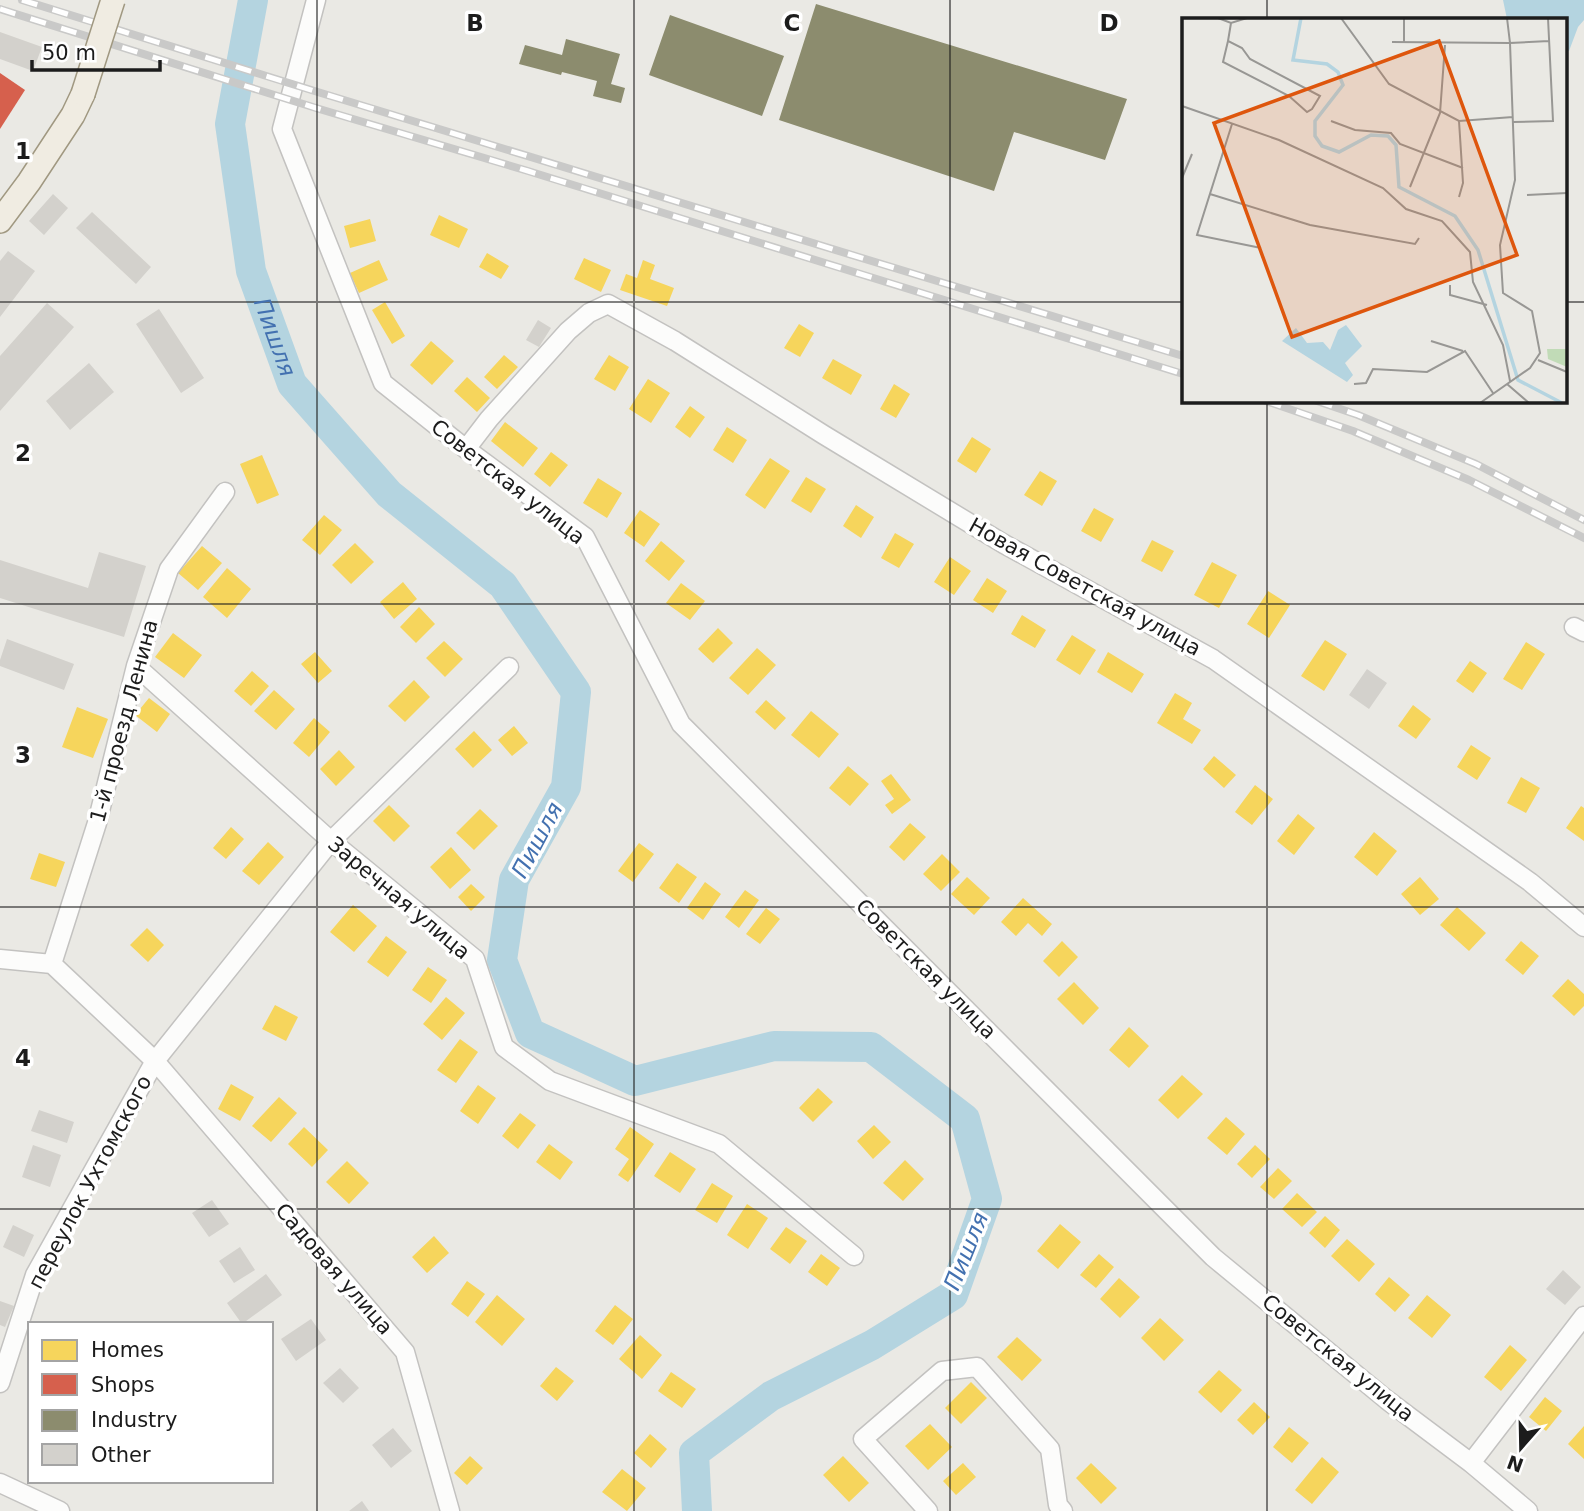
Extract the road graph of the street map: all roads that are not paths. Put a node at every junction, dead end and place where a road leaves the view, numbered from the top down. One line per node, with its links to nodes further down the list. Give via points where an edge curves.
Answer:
1 (113, 0): 3 (main road, bridge, via 73,115)
2 (316, 0): 4 (street, Советская улица, via 282,129 383,383)
3 (0, 221)
4 (466, 449): 9 (street, Новая Советская улица, via 568,331 608,304 1004,544 1213,659 1519,874); 16 (street, Советская улица, via 585,537 681,724 1213,1256)
5 (225, 492): 6 (street, 1-й проезд Ленина, via 169,569)
6 (136, 666): 8 (street, Заречная улица); 11 (street, 1-й проезд Ленина, via 96,823)
7 (509, 667): 8 (street, переулок Ухтомского)
8 (331, 841): 12 (street, переулок Ухтомского); 13 (street, Заречная улица, via 475,959 504,1047 550,1081 719,1144)
9 (1584, 927)
10 (0, 959): 11 (street)
11 (52, 964): 12 (street, Садовая улица)
12 (155, 1061): 15 (street, переулок Ухтомского, via 35,1275); 19 (street, Садовая улица, via 405,1352)
13 (854, 1256)
14 (1584, 1316): 16 (street)
15 (0, 1383)
16 (1471, 1463): 22 (street, Советская улица)
17 (0, 1483): 18 (street)
18 (60, 1511)
19 (450, 1511)
20 (928, 1511): 21 (street, via 863,1439 942,1371 977,1367 1050,1449 1058,1505)
21 (1063, 1511)
22 (1528, 1511)

